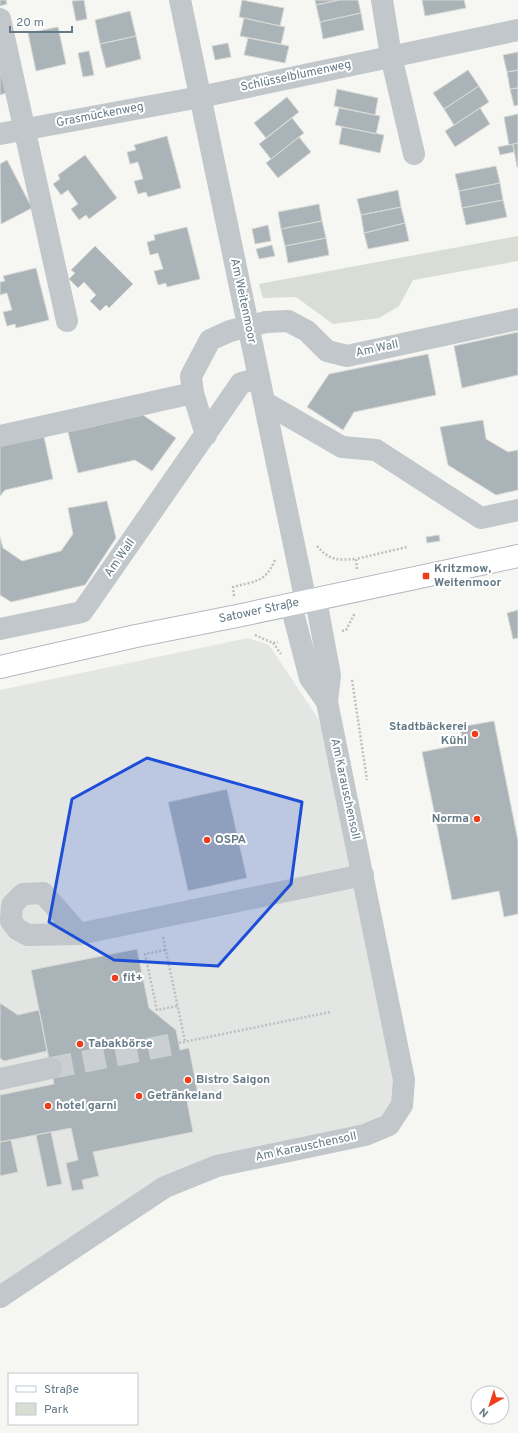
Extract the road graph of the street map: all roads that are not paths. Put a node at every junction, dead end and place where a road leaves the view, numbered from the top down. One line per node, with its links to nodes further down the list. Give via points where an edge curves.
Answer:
1 (180, 0): 6 (street, Am Weitenmoor)
2 (382, 0): 5 (street)
3 (0, 19): 7 (street)
4 (518, 30): 5 (street, Schlüsselblumenweg)
5 (391, 56): 6 (street, Schlüsselblumenweg); 9 (street)
6 (200, 96): 7 (street, Grasmückenweg); 12 (street, Am Weitenmoor)
7 (24, 130): 8 (street, Grasmückenweg); 11 (street)
8 (0, 134)
9 (414, 154)
10 (518, 319): 12 (street, Am Wall, via 347,356 327,352 307,331 288,321)
11 (67, 321)
12 (248, 326): 13 (street, Am Weitenmoor); 14 (street, Am Wall, via 230,330 210,340 191,376)
13 (259, 378): 15 (street, Am Weitenmoor); 16 (street, Am Wall, via 241,383)
14 (193, 393): 16 (street, Am Wall); 17 (street)
15 (264, 402): 18 (street, via 342,447 376,450 481,518); 20 (street, Am Weitenmoor)
16 (206, 435): 21 (street, Am Wall, via 82,612)
17 (0, 436)
18 (518, 510)
19 (518, 556): 20 (main road, Satower Straße)
20 (304, 602): 22 (main road, Satower Straße); 23 (street, Am Karauschensoll, via 330,675 327,702)
21 (0, 629)
22 (0, 667)
23 (363, 875): 24 (street); 27 (street, Am Karauschensoll, via 404,1080 402,1105 389,1125 365,1135 217,1166 165,1186)
24 (79, 934)
25 (51, 1068): 26 (street)
26 (0, 1078)
27 (0, 1297)

